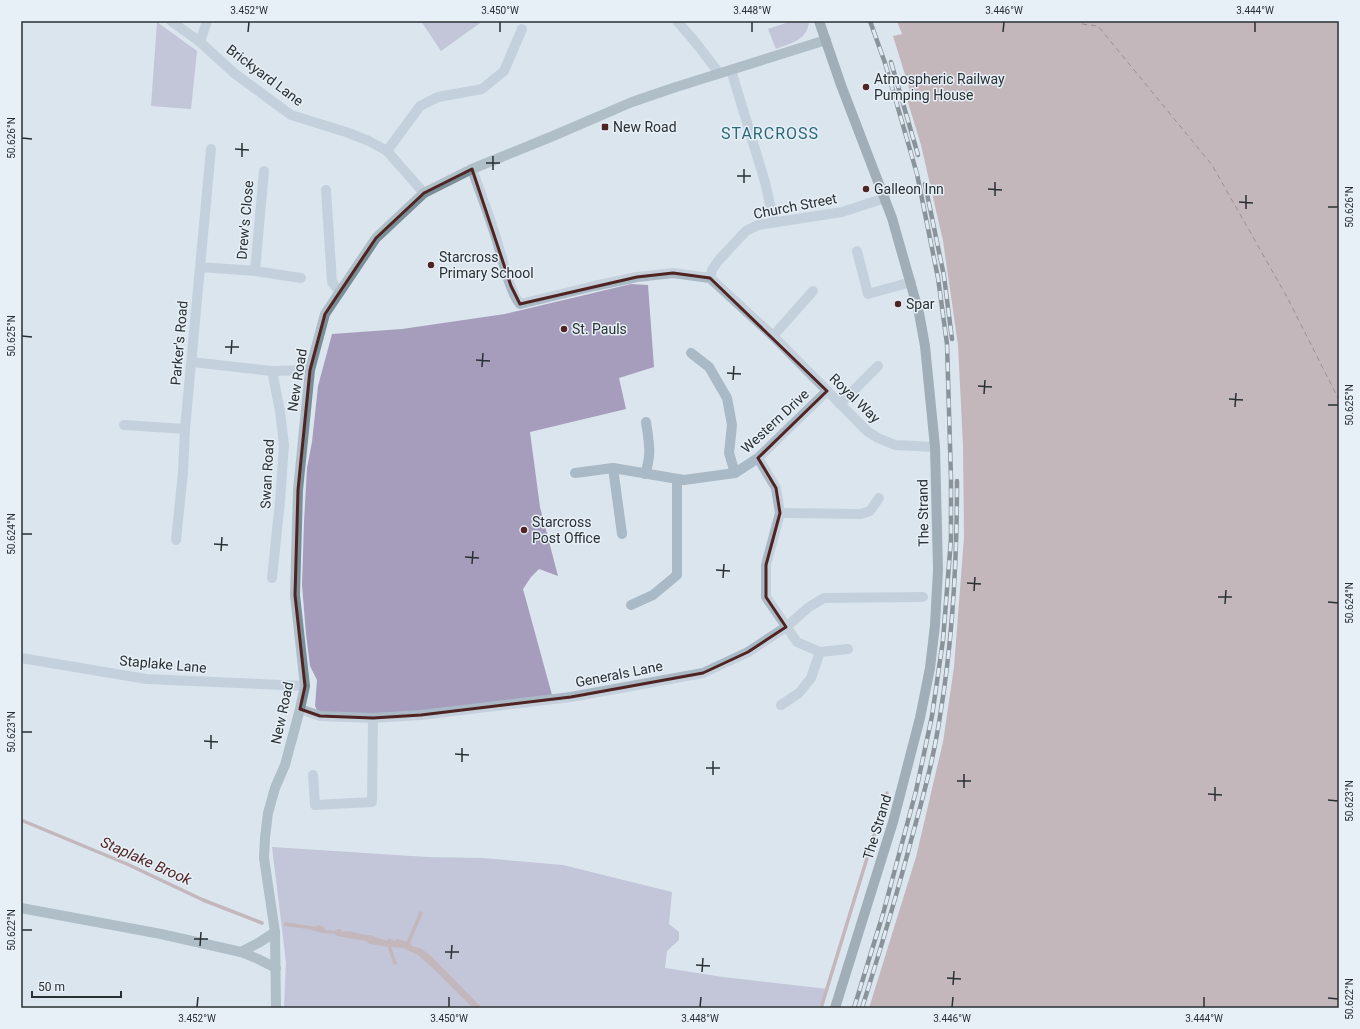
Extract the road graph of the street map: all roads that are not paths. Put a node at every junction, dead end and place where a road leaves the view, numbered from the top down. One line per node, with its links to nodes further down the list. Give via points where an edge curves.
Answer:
1 (171, 21): 7 (street, Brickyard Lane)
2 (207, 21): 7 (street)
3 (677, 21): 9 (street)
4 (819, 21): 6 (main road, The Strand)
5 (522, 29): 11 (street, via 504,70 482,89 438,97 420,106)
6 (826, 40): 8 (street, New Road); 16 (main road, The Strand, via 851,114)
7 (200, 42): 11 (street, Brickyard Lane, via 234,73 291,115 346,132)
8 (731, 70): 9 (street, New Road); 17 (street, via 765,182)
9 (719, 73): 12 (street, New Road, via 632,102)
10 (211, 149): 19 (street, Parker's Road)
11 (387, 151): 15 (street, Brickyard Lane)
12 (472, 169): 15 (street, New Road); 22 (street, via 516,299 520,304 622,280 672,273)
13 (264, 171): 20 (street, Drew's Close)
14 (326, 190): 24 (street, via 332,282)
15 (424, 193): 24 (street, New Road, via 376,238)
16 (885, 198): 17 (street, Church Street, via 842,212); 23 (main road, The Strand)
17 (774, 222): 22 (street, Church Street, via 758,225 746,231 718,261)
18 (857, 251): 23 (street, via 868,294)
19 (200, 267): 20 (street); 28 (street, Parker's Road)
20 (255, 271): 21 (street)
21 (301, 278)
22 (710, 278): 26 (street, Royal Way)
23 (911, 282): 37 (main road, The Strand, via 925,346)
24 (339, 291): 30 (street, New Road, via 325,314)
25 (812, 291): 26 (street)
26 (773, 336): 32 (street, Royal Way)
27 (691, 353): 40 (street, via 709,367 726,398 732,425 729,453)
28 (192, 362): 31 (street); 36 (street, Parker's Road)
29 (878, 366): 33 (street)
30 (310, 370): 31 (street); 55 (street, New Road, via 298,490 295,595)
31 (272, 371): 48 (street, Swan Road, via 284,445)
32 (827, 390): 33 (street, Royal Way); 38 (street, Western Drive)
33 (840, 404): 37 (street, Royal Way, via 867,431 889,443)
34 (646, 422): 42 (street, via 650,450)
35 (124, 426): 36 (street)
36 (185, 429): 47 (street, Parker's Road)
37 (935, 447): 65 (main road, The Strand, via 938,570 930,668 899,801)
38 (758, 458): 40 (street, Western Drive); 45 (street, via 776,488)
39 (614, 468): 41 (street, Western Drive); 42 (street, Western Drive); 46 (street)
40 (735, 473): 43 (street, Western Drive)
41 (575, 474)
42 (645, 474): 43 (street, Western Drive)
43 (677, 479): 50 (street, via 677,574 653,595)
44 (879, 498): 45 (street, via 870,511 860,514)
45 (780, 513): 51 (street, via 766,565 766,597)
46 (622, 534)
47 (176, 540)
48 (272, 578)
49 (923, 597): 51 (street, Generals Lane, via 824,598)
50 (631, 605)
51 (786, 627): 53 (street, via 797,642); 58 (street, Generals Lane, via 748,652 703,673 571,697 421,716)
52 (848, 649): 53 (street)
53 (820, 652): 56 (street, via 811,678 799,693)
54 (21, 658): 55 (street, Staplake Lane, via 146,680)
55 (305, 686): 57 (street, New Road)
56 (782, 705)
57 (300, 709): 58 (street, Generals Lane, via 320,716); 61 (street, New Road, via 285,765 268,813 265,838 264,858)
58 (373, 718): 59 (street, via 372,802 315,805)
59 (313, 775)
60 (21, 908): 62 (street)
61 (275, 932): 62 (street); 63 (street, New Road)
62 (241, 952): 63 (street)
63 (276, 968): 64 (street, New Road)
64 (276, 1008)
65 (835, 1008)

